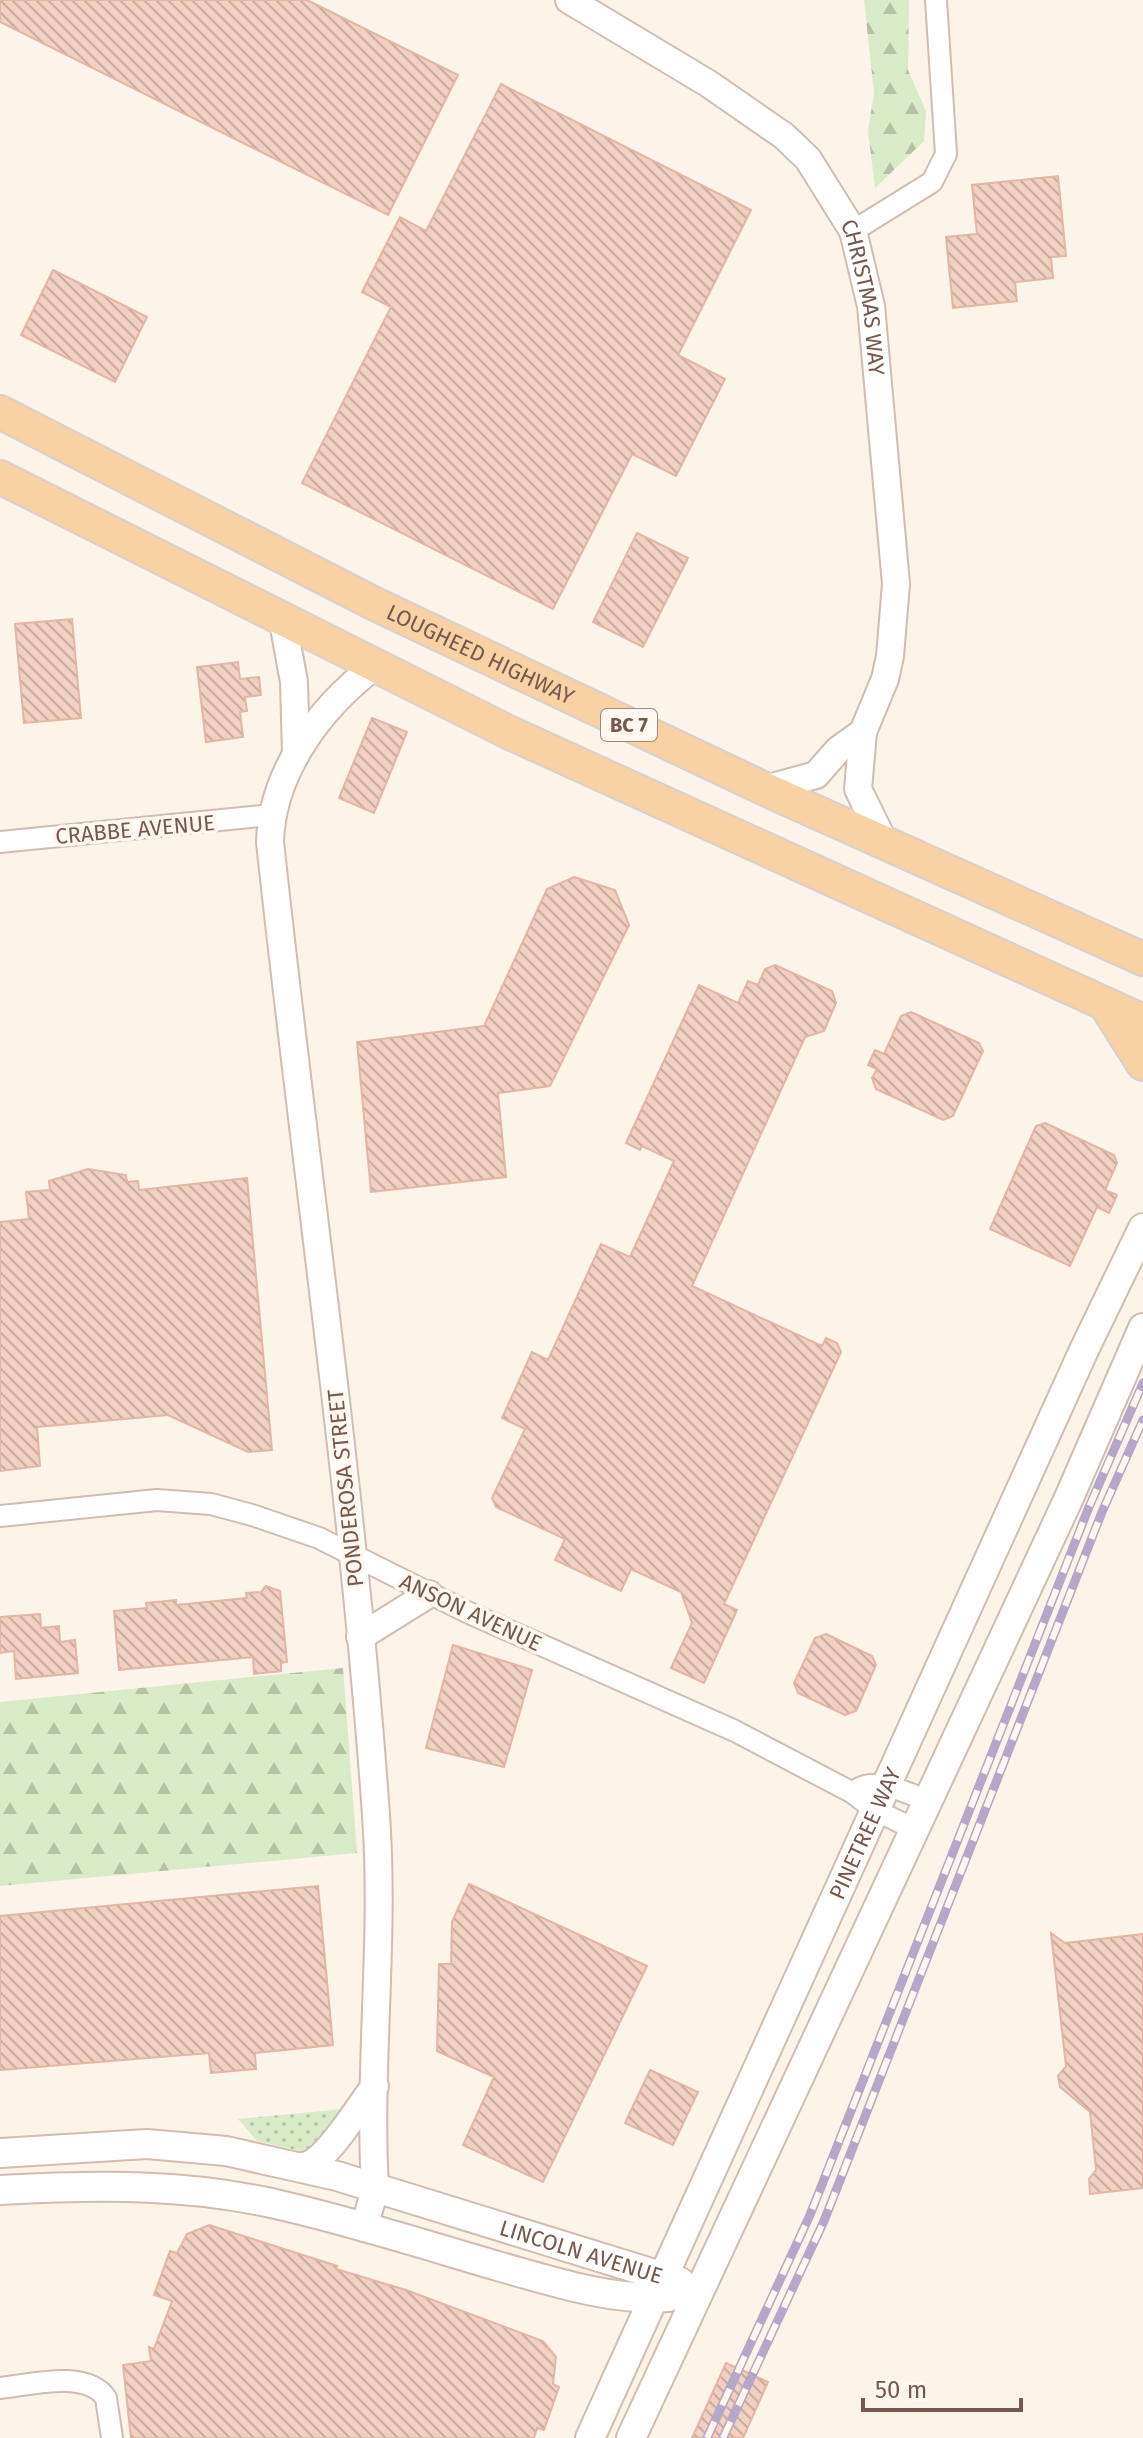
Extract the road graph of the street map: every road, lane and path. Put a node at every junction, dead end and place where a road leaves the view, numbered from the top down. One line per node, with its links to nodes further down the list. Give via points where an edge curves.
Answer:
1 (569, 0): 3 (street, CHRISTMAS WAY, via 784,136 808,159)
2 (936, 0): 3 (street, via 946,154 932,182)
3 (853, 231): 8 (street, CHRISTMAS WAY, via 871,306 896,584 888,668)
4 (0, 412): 10 (main road, LOUGHEED HIGHWAY / BC 7, via 375,604)
5 (0, 477): 6 (main road, BC 7)
6 (283, 622): 7 (main road, BC 7); 9 (street, PONDEROSA STREET, via 294,682)
7 (375, 666): 9 (street, PONDEROSA STREET, via 335,700); 15 (main road, BC 7, via 695,819)
8 (863, 732): 10 (street, CHRISTMAS WAY, via 816,775); 13 (street, CHRISTMAS WAY, via 858,789)
9 (296, 754): 11 (street, PONDEROSA STREET)
10 (765, 789): 13 (main road, LOUGHEED HIGHWAY / BC 7)
11 (271, 815): 12 (street, CRABBE AVENUE); 21 (street, PONDEROSA STREET)
12 (0, 842)
13 (885, 844): 14 (main road, LOUGHEED HIGHWAY / BC 7)
14 (1143, 959)
15 (1105, 1004): 16 (main road, BC 7); 17 (main road)
16 (1143, 1021)
17 (1143, 1064)
18 (1143, 1228): 24 (main road, PINETREE WAY)
19 (1143, 1328): 25 (main road, PINETREE WAY)
20 (0, 1516): 21 (street, ANSON AVENUE, via 188,1501 252,1515)
21 (353, 1556): 22 (street, ANSON AVENUE); 23 (street, PONDEROSA STREET)
22 (429, 1594): 23 (street); 24 (street, ANSON AVENUE)
23 (360, 1637): 27 (street, PONDEROSA STREET, via 379,1871)
24 (871, 1796): 25 (street); 26 (street, ANSON AVENUE); 33 (main road, PINETREE WAY)
25 (928, 1801): 26 (main road, PINETREE WAY)
26 (914, 1829): 34 (main road, PINETREE WAY)
27 (375, 2086): 29 (street, via 323,2155); 30 (street, PONDEROSA STREET)
28 (0, 2153): 29 (main road, LINCOLN AVENUE, via 165,2145)
29 (302, 2166): 30 (main road, LINCOLN AVENUE)
30 (375, 2189): 32 (street, PONDEROSA STREET); 33 (main road, LINCOLN AVENUE)
31 (0, 2190): 32 (main road, LINCOLN AVENUE, via 113,2184 178,2188 267,2202)
32 (364, 2228): 33 (main road, LINCOLN AVENUE, via 561,2283)
33 (657, 2286): 34 (main road, LINCOLN AVENUE); 37 (main road, PINETREE WAY)
34 (696, 2294): 38 (main road, PINETREE WAY)
35 (0, 2388): 36 (street, via 88,2384 106,2398)
36 (112, 2438)
37 (590, 2438)
38 (631, 2438)

